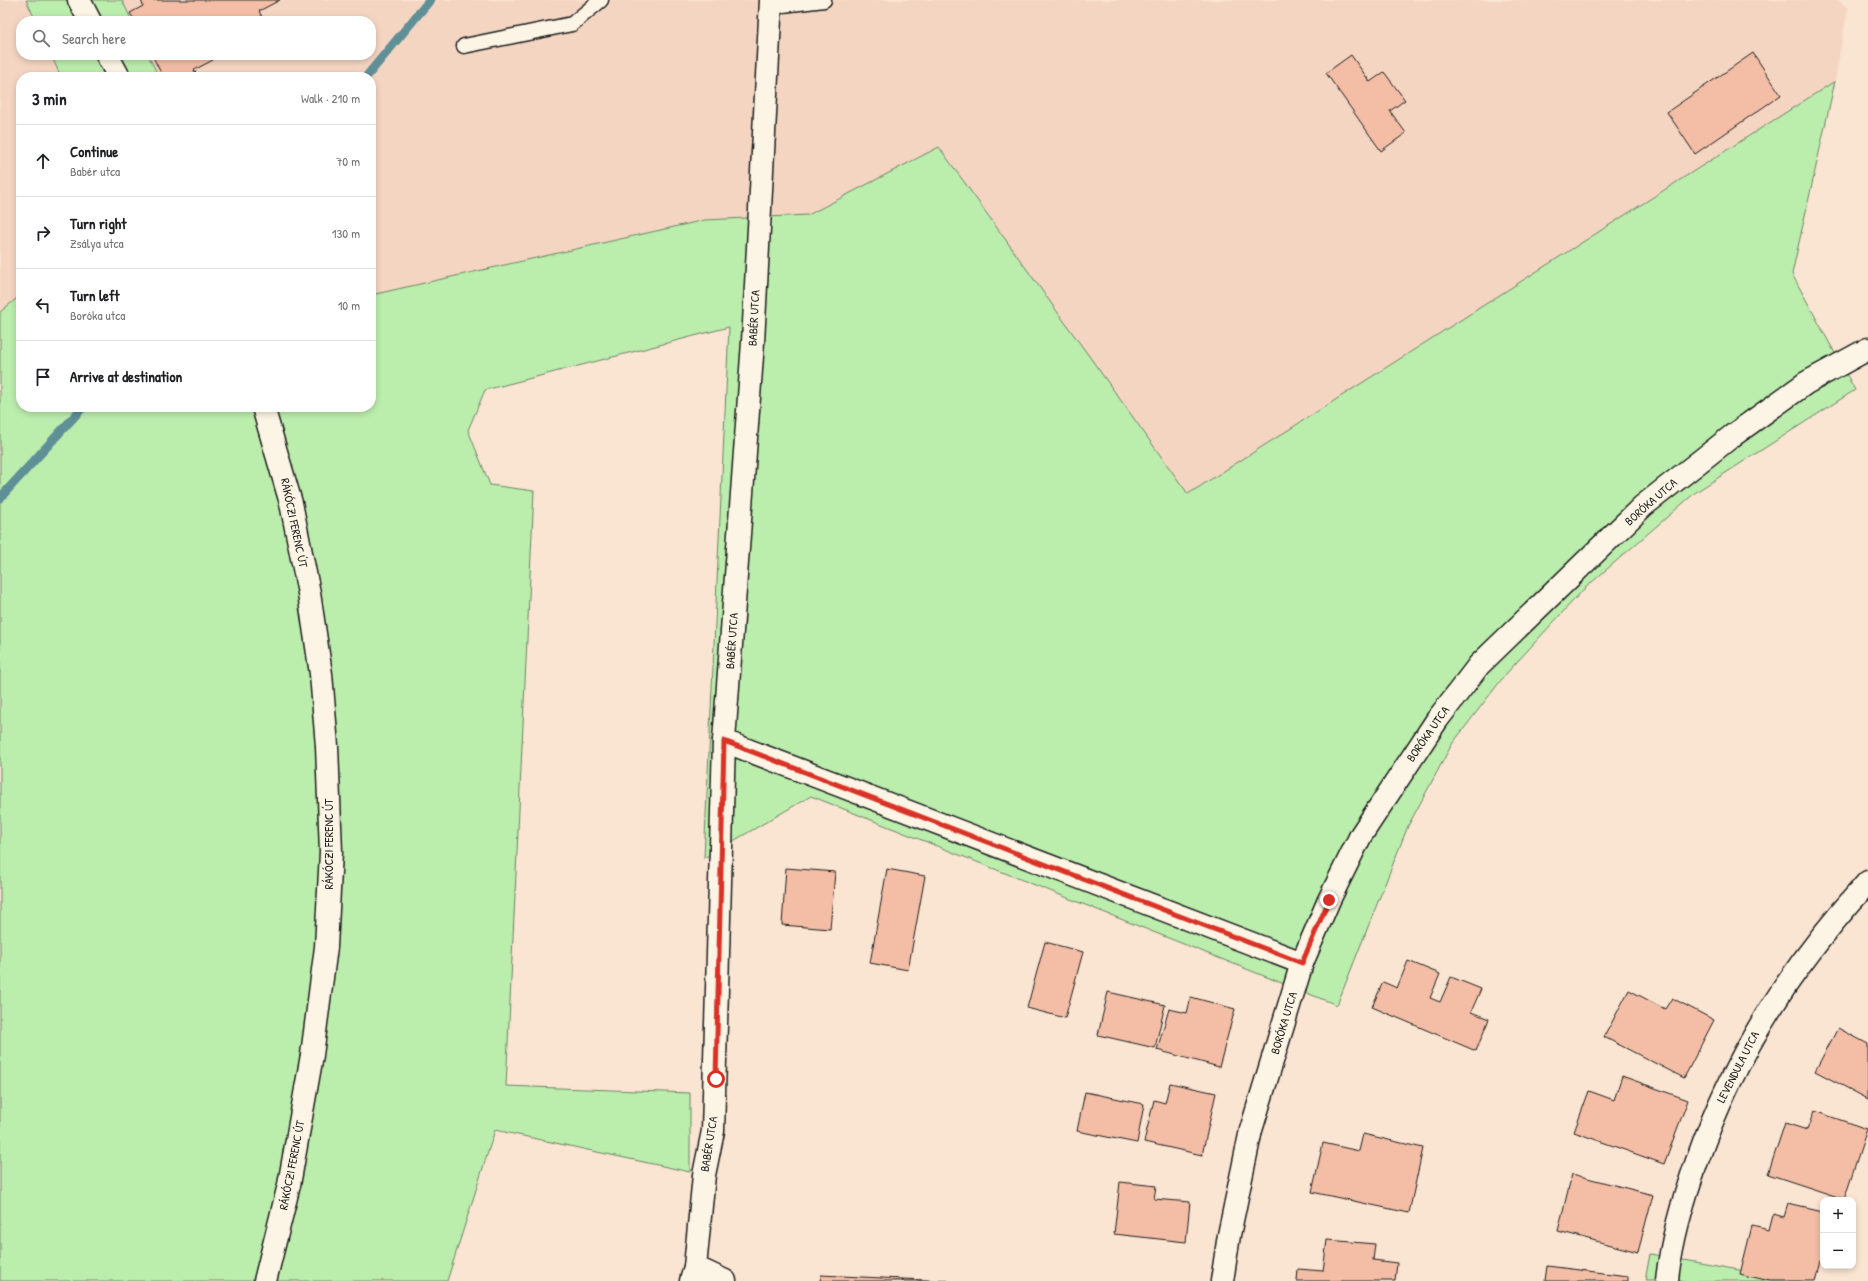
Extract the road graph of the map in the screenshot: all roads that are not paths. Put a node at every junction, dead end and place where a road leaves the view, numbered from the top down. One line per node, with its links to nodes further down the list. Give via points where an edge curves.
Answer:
1 (79, 0): 5 (street)
2 (601, 0): 6 (lane, via 572,24)
3 (824, 0): 4 (lane)
4 (771, 4): 11 (street, BABÉR UTCA, via 753,342)
5 (87, 16)
6 (464, 46)
7 (110, 60): 8 (street)
8 (116, 72)
9 (1868, 348): 13 (street, BORÓKA UTCA, via 1806,383 1732,436 1643,506 1479,665 1436,720 1361,835)
10 (265, 412): 15 (street, RÁKÓCZI FERENC ÚT, via 291,504 309,594 326,739 331,852 326,947 312,1055 289,1185)
11 (724, 741): 13 (street); 14 (street, BABÉR UTCA, via 713,1132 704,1174)
12 (1868, 882): 18 (street, LEVENDULA UTCA, via 1805,958 1770,1008 1734,1071 1681,1204)
13 (1302, 963): 17 (street, BORÓKA UTCA, via 1251,1130)
14 (693, 1274): 16 (street)
15 (265, 1281)
16 (725, 1281)
17 (1222, 1281)
18 (1667, 1281)

